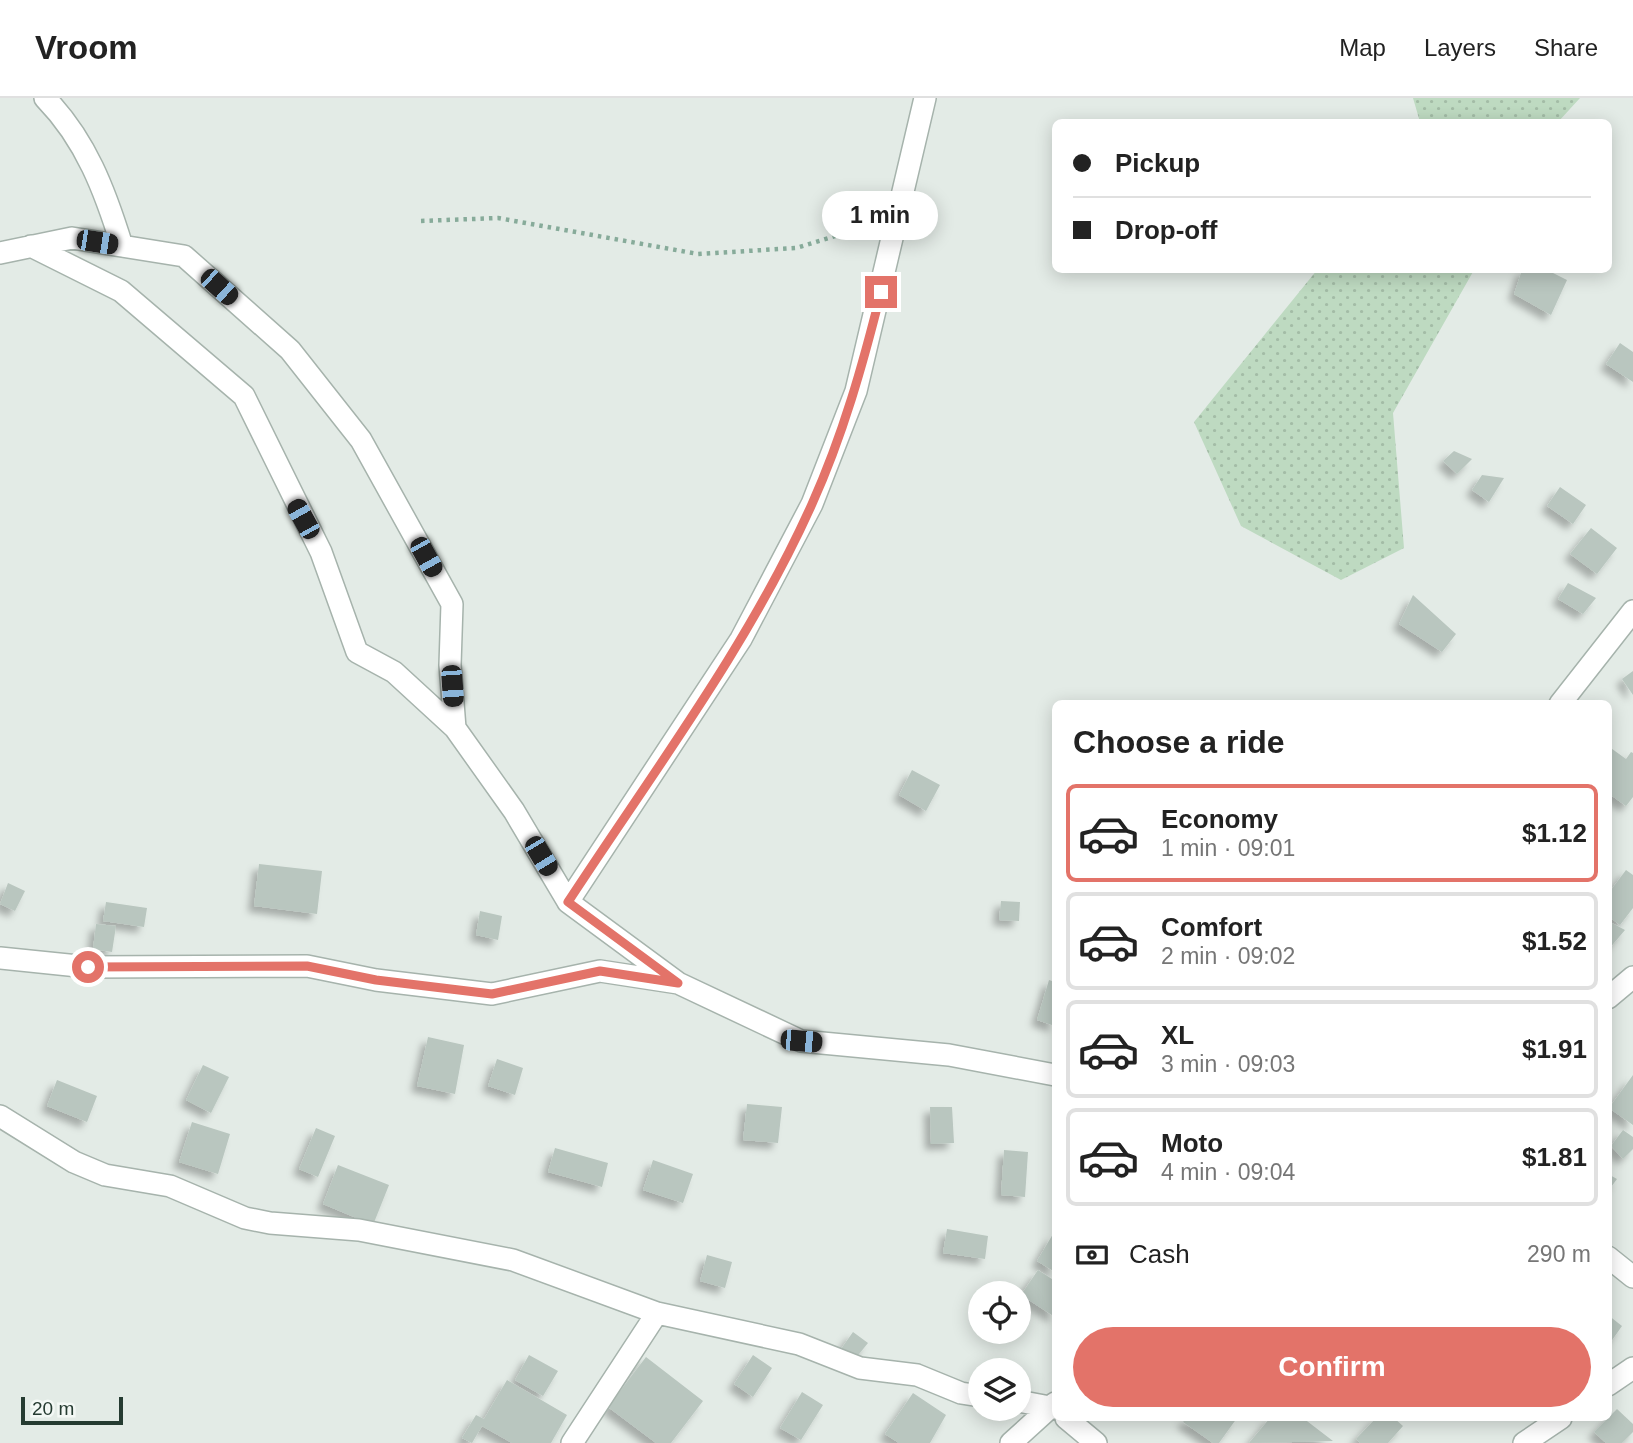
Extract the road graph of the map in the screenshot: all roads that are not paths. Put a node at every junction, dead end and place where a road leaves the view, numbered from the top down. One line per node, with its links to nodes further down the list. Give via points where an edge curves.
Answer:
1 (44, 98): 4 (street, via 70,124 108,200)
2 (925, 98): 9 (street, via 856,391 812,504 741,639)
3 (31, 246): 4 (street, via 72,238); 5 (street); 8 (street, via 121,292 244,396 321,552 356,652 394,672)
4 (122, 246): 8 (street, via 184,256 290,350 361,440 452,604)
5 (0, 253)
6 (1633, 611): 7 (street)
7 (1563, 700)
8 (455, 728): 9 (street, via 514,811)
9 (568, 902): 12 (street)
10 (0, 958): 12 (street, via 88,967 307,966 376,980 492,994 600,971)
11 (1633, 977): 13 (street)
12 (678, 983): 14 (street, via 801,1041 948,1055)
13 (1612, 995)
14 (1052, 1073)
15 (0, 1116): 16 (street, via 85,1167 170,1186 245,1218 359,1230 513,1260)
16 (657, 1314): 19 (street, via 799,1344 860,1368 918,1375); 25 (street)
17 (1633, 1368): 18 (street)
18 (1612, 1382)
19 (968, 1394)
20 (1031, 1404): 21 (street)
21 (1052, 1408)
22 (1052, 1413): 26 (street)
23 (1071, 1421): 27 (street)
24 (1557, 1421): 28 (street)
25 (572, 1443)
26 (1012, 1443)
27 (1096, 1443)
28 (1524, 1443)

